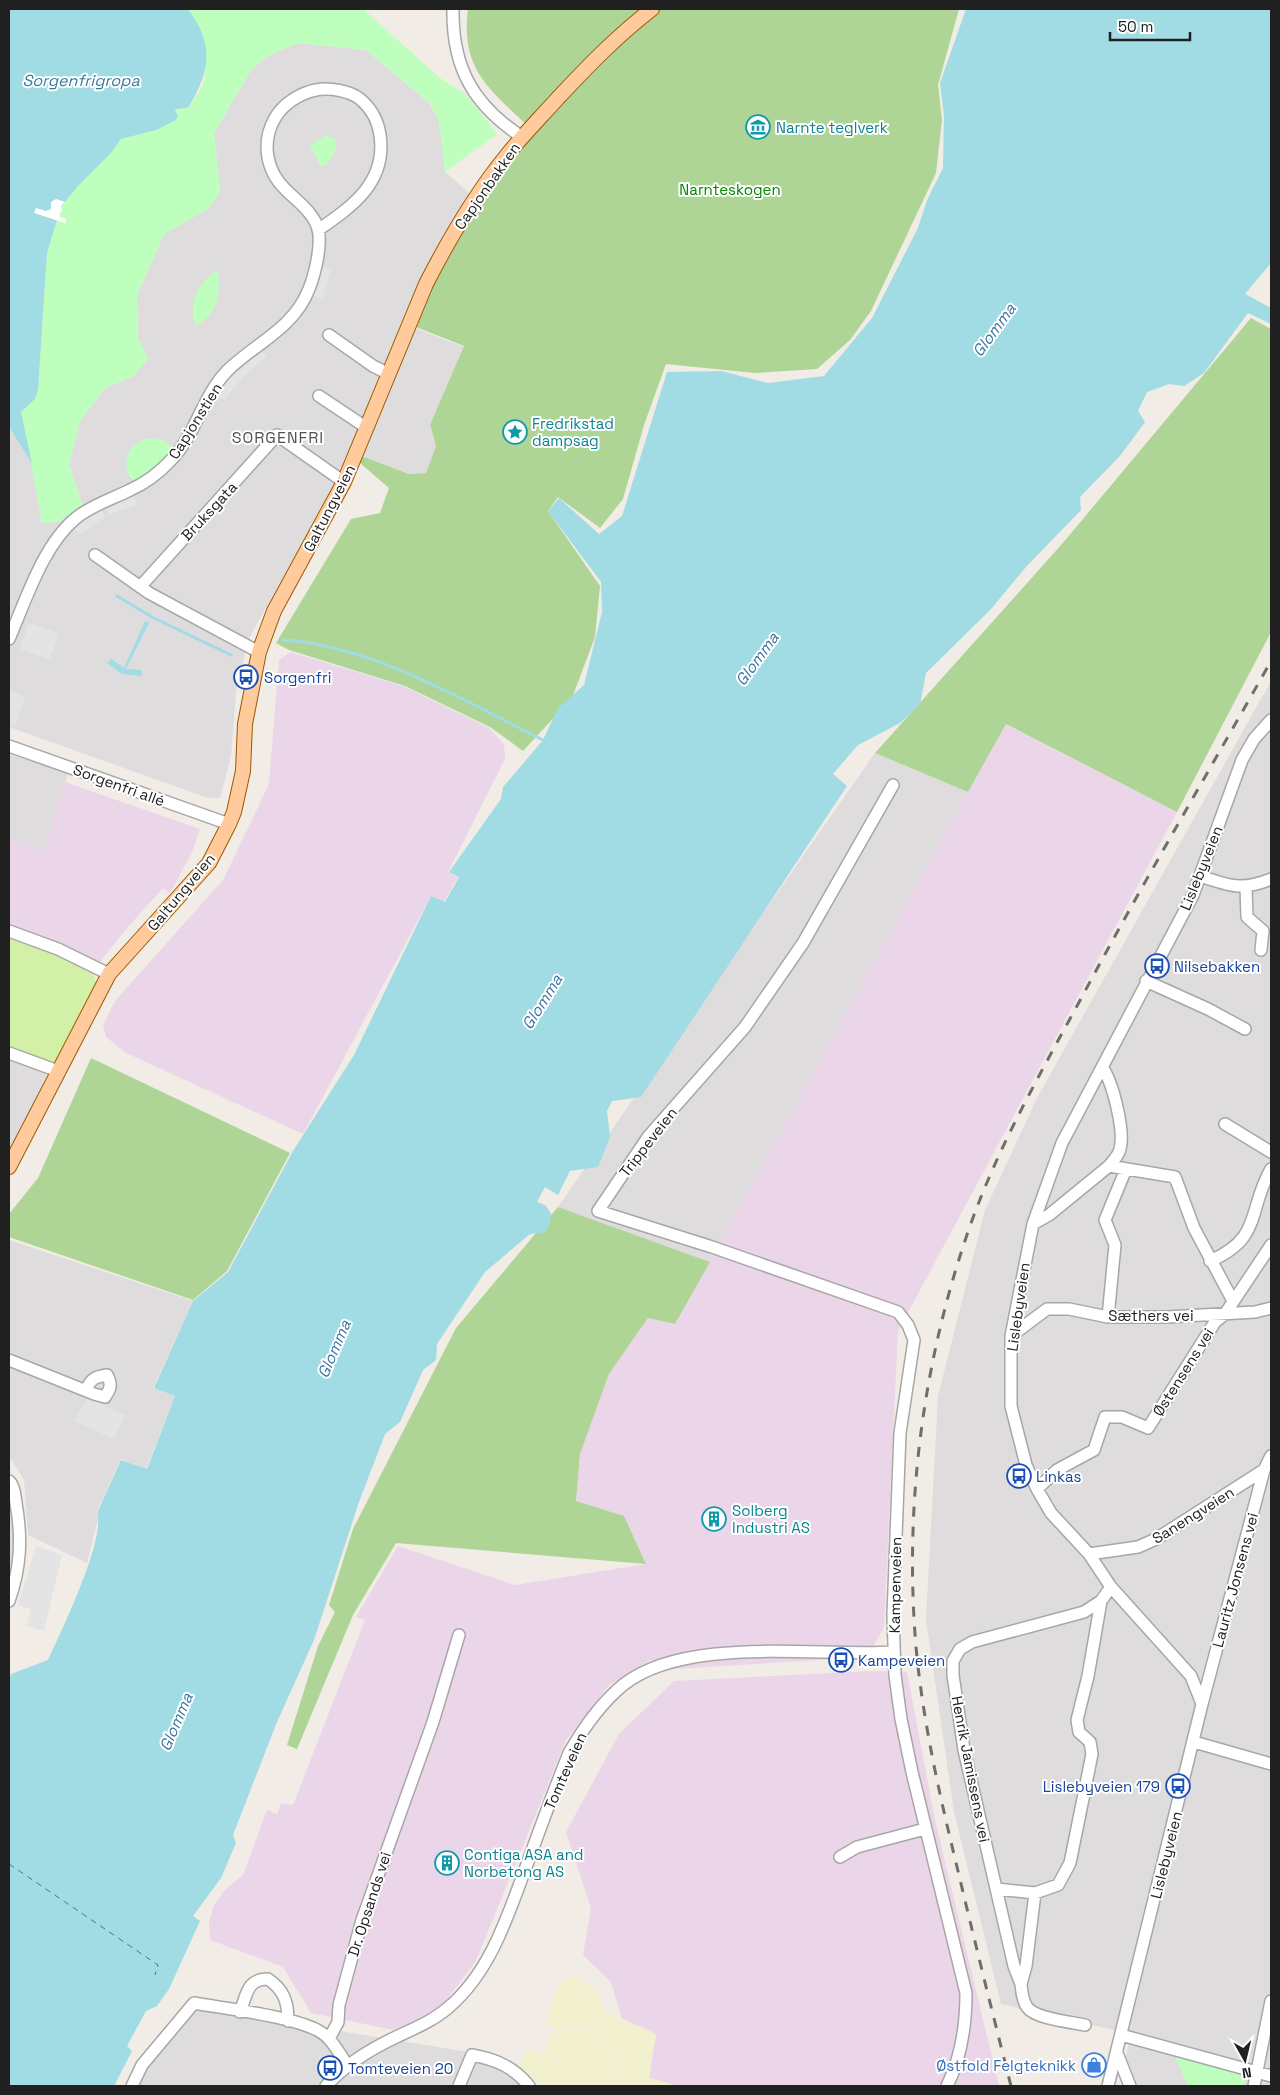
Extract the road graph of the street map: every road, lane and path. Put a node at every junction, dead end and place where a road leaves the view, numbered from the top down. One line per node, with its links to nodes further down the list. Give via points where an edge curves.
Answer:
1 (453, 9): 3 (street, via 455,47 465,78 484,105)
2 (652, 9): 3 (main road, Capjonbakken, via 592,61)
3 (522, 137): 6 (main road, Capjonbakken, via 483,187 439,258)
4 (318, 230): 4 (street, via 310,216 275,177 266,148 270,126 279,112 306,92 330,89 358,98 368,107 379,128 381,158 376,176 358,199); 12 (street, Capjonstien, via 315,271 293,316 226,372 203,405 178,451 158,473 129,491 90,508 66,528 47,554)
5 (329, 335): 6 (street)
6 (389, 374): 8 (main road, Galtungveien)
7 (319, 396): 8 (street)
8 (368, 428): 9 (main road, Galtungveien)
9 (344, 482): 11 (street, Bruksgata, via 277,435); 13 (main road, Galtungveien, via 274,611)
10 (95, 555): 11 (street)
11 (140, 586): 13 (street)
12 (9, 639)
13 (259, 652): 17 (main road, Galtungveien, via 245,724 243,771)
14 (1271, 720): 18 (street, Lislebyveien, via 1254,739 1242,760)
15 (9, 746): 17 (street, Sorgenfri allé)
16 (893, 786): 43 (street, Trippeveien, via 803,944 750,1020 648,1137 598,1211 898,1312)
17 (229, 824): 23 (main road, Galtungveien, via 210,863)
18 (1200, 876): 20 (street); 24 (street, Lislebyveien)
19 (1271, 879): 20 (street)
20 (1246, 888): 22 (street, via 1247,917 1263,929)
21 (9, 931): 23 (street, via 58,949)
22 (1261, 950)
23 (109, 974): 28 (main road, Galtungveien)
24 (1146, 981): 25 (street); 27 (street, Lislebyveien)
25 (1245, 1029)
26 (9, 1052): 28 (street)
27 (1102, 1067): 31 (street, via 1113,1086 1121,1143); 35 (street, Lislebyveien, via 1062,1143)
28 (58, 1071): 32 (main road, Galtungveien)
29 (1225, 1124): 30 (street)
30 (1271, 1152)
31 (1109, 1166): 33 (street); 35 (street, via 1049,1215)
32 (9, 1167)
33 (1126, 1169): 37 (street, via 1175,1177); 41 (street, via 1105,1220 1115,1245)
34 (1271, 1170): 37 (street, via 1247,1234 1231,1249)
35 (1033, 1224): 42 (street, Lislebyveien)
36 (1271, 1245): 38 (street, Østensens vei)
37 (1210, 1261): 38 (street)
38 (1233, 1301): 40 (street, Østensens vei)
39 (1271, 1308): 40 (street, Sæthers vei)
40 (1226, 1314): 41 (street, Sæthers vei); 49 (street, Østensens vei, via 1215,1322 1148,1428 1122,1417 1105,1417 1094,1450 1057,1470)
41 (1108, 1317): 42 (street, Sæthers vei, via 1070,1309 1047,1309)
42 (1011, 1336): 49 (street, Lislebyveien, via 1011,1406 1023,1456)
43 (914, 1340): 55 (street, Kampenveien, via 900,1433)
44 (9, 1360): 45 (street)
45 (86, 1390)
46 (1271, 1458): 47 (street, Lauritz Jonsens vei)
47 (1264, 1470): 50 (street, Sanengveien, via 1156,1540 1138,1547); 56 (street, Lauritz Jonsens vei)
48 (10, 1481): 52 (street, via 21,1535 16,1581)
49 (1037, 1489): 50 (street, Lislebyveien, via 1051,1513)
50 (1089, 1554): 51 (street, Lislebyveien)
51 (1111, 1587): 53 (street, Henrik Jamissens vei); 56 (street, Lislebyveien, via 1191,1676)
52 (9, 1600)
53 (1101, 1601): 61 (street, Henrik Jamissens vei, via 1084,1612 1061,1620 972,1642 960,1649 953,1661 964,1750); 62 (street, Henrik Jamissens vei, via 1077,1720 1079,1732 1090,1742 1092,1754 1070,1863 1058,1885)
54 (459, 1635): 69 (street, Dr. Opsands vei, via 427,1739 362,1920 339,2005 338,2022)
55 (894, 1652): 59 (street, Kampenveien, via 901,1719); 71 (street, Tomteveien, via 699,1656 656,1667 624,1684 584,1727 569,1753 502,1931 483,1968 448,2008 422,2026)
56 (1202, 1704): 57 (street, Lislebyveien)
57 (1194, 1742): 58 (street); 68 (street, Lislebyveien)
58 (1271, 1764)
59 (925, 1829): 60 (street, via 863,1844); 78 (street, Kampenveien, via 966,1993 966,2023)
60 (840, 1857)
61 (997, 1889): 62 (street, Henrik Jamissens vei); 63 (street, Henrik Jamissens vei, via 1014,1966)
62 (1035, 1893): 63 (street, Henrik Jamissens vei)
63 (1022, 1984): 67 (street, Henrik Jamissens vei, via 1023,1999 1028,2009 1046,2018)
64 (1271, 2001): 72 (street)
65 (240, 2012): 66 (street); 66 (street, via 248,1987 254,1981 268,1979 278,1985 285,1996); 74 (street, via 194,2003 142,2065)
66 (288, 2021): 69 (street, via 319,2031)
67 (1085, 2025)
68 (1121, 2035): 70 (street, Lislebyveien); 72 (street)
69 (329, 2039): 71 (street)
70 (1117, 2053): 79 (street, Lislebyveien); 80 (street)
71 (348, 2066): 75 (street, Tomteveien)
72 (1258, 2072): 73 (street); 81 (street)
73 (1271, 2076)
74 (132, 2086)
75 (326, 2086)
76 (459, 2086): 77 (street, via 472,2055 505,2065)
77 (529, 2086)
78 (947, 2086)
79 (1108, 2086)
80 (1130, 2086)
81 (1254, 2086)

